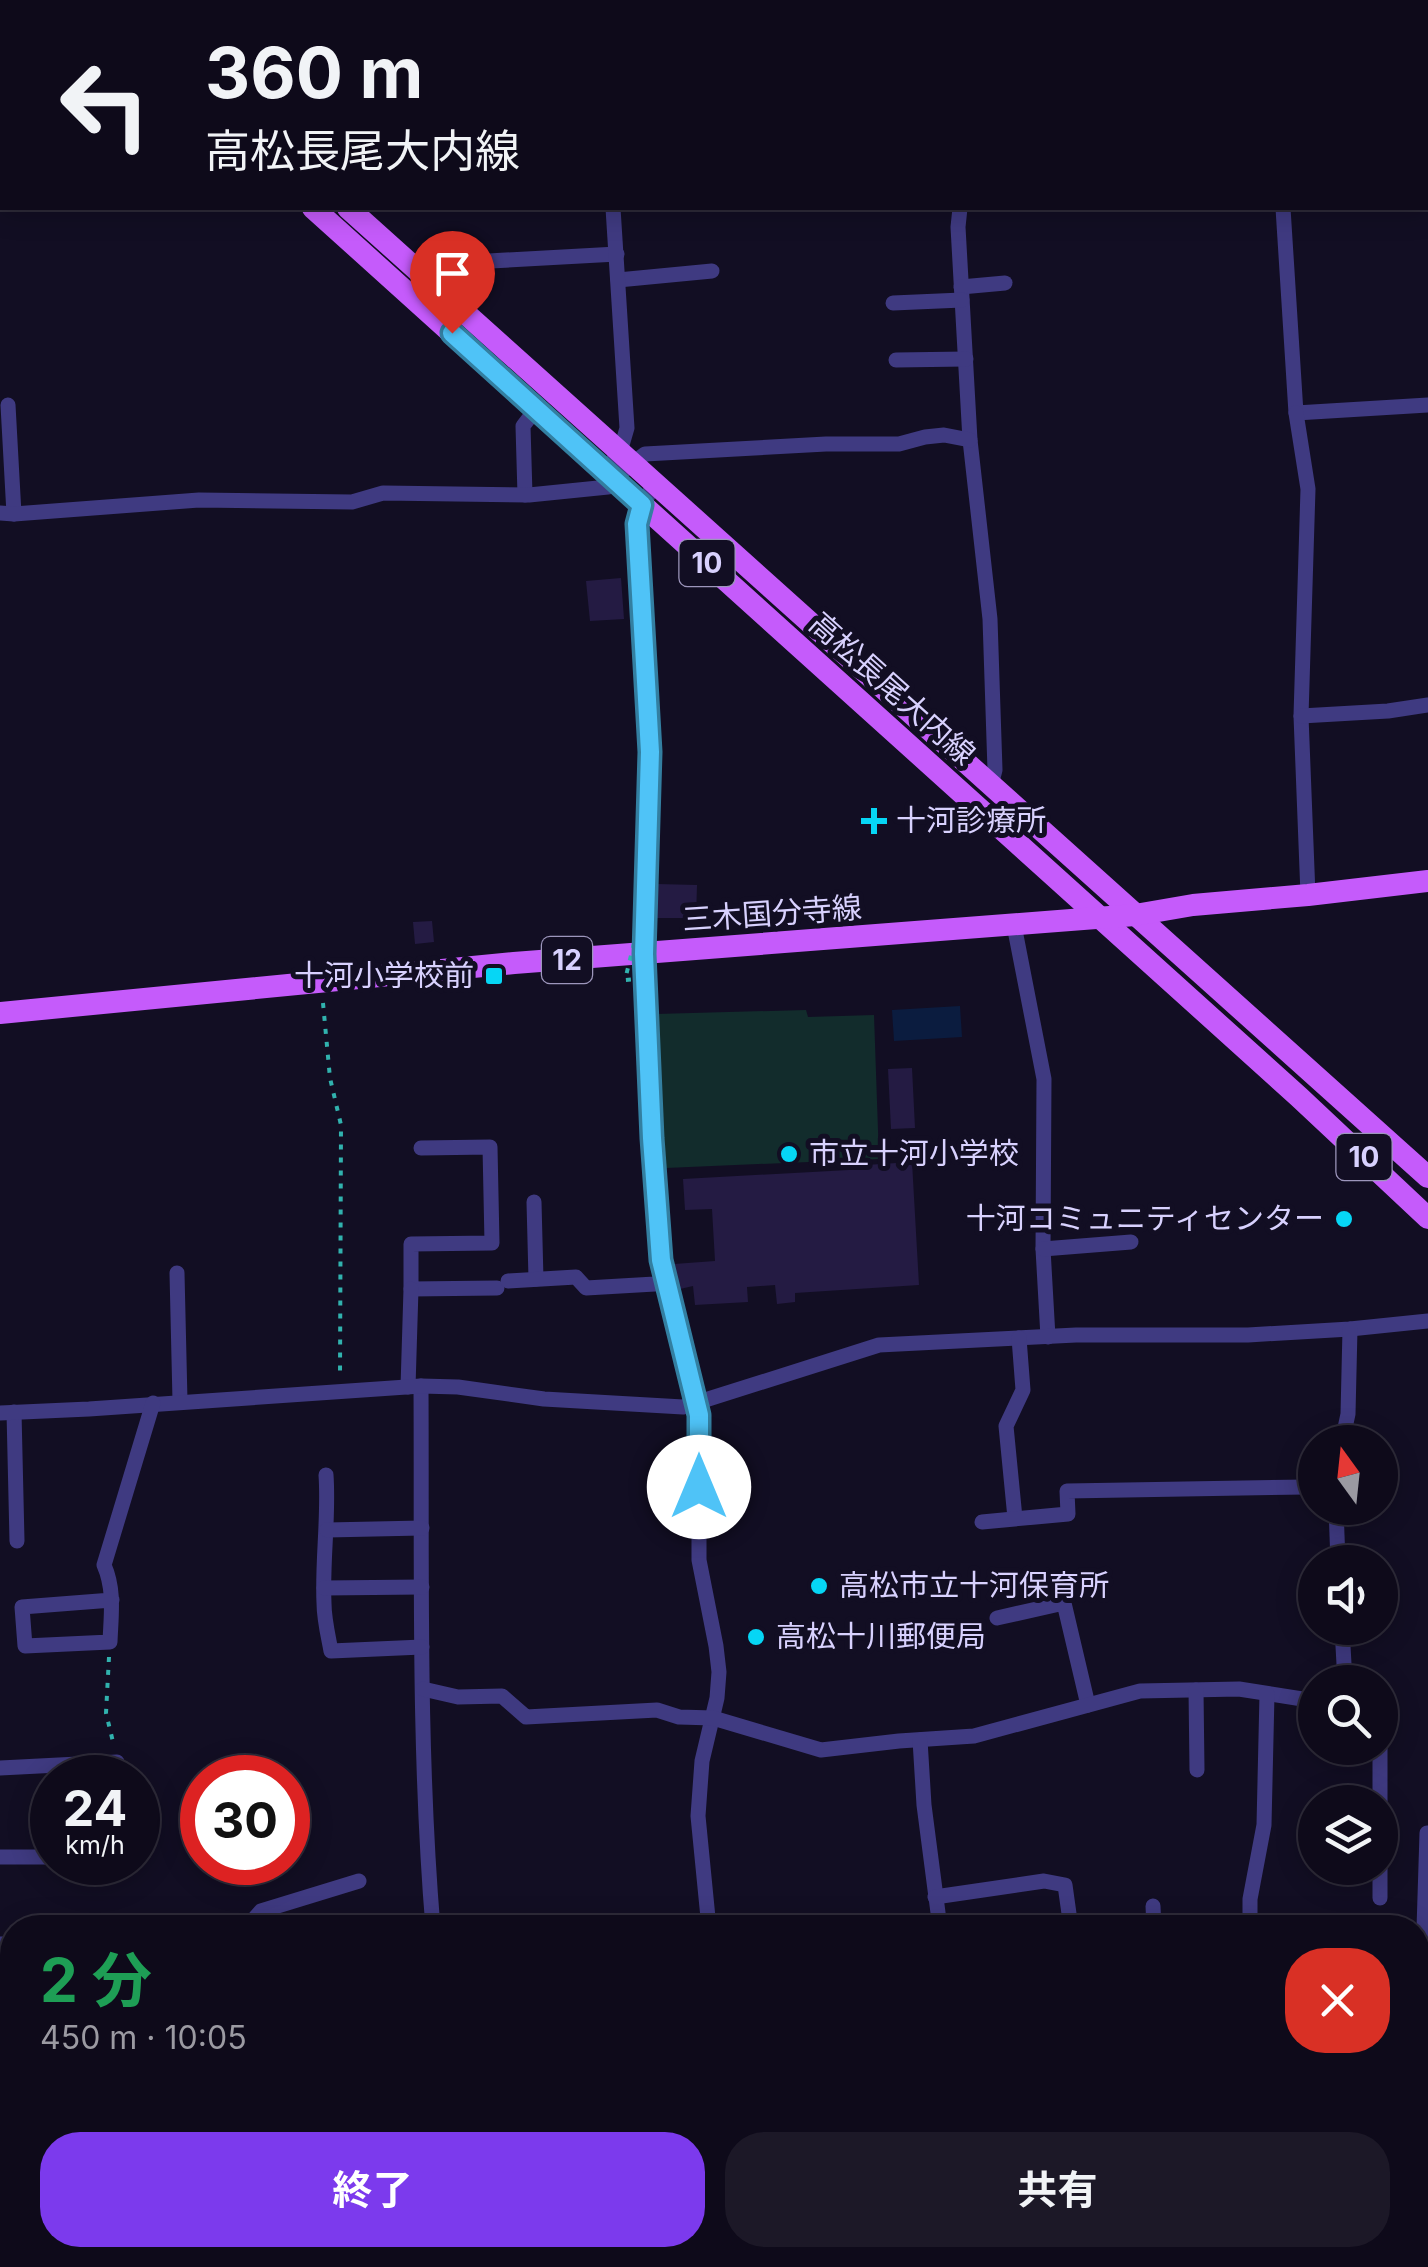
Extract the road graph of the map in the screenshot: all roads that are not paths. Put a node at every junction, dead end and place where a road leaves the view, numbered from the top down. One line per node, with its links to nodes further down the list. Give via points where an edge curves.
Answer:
1 (315, 210): 17 (main road, 高松長尾大内線 / 10)
2 (350, 210): 8 (main road, 高松長尾大内線 / 10)
3 (614, 210): 6 (street)
4 (960, 210): 11 (street)
5 (1283, 210): 18 (street)
6 (616, 254): 8 (street, via 452,263); 9 (street)
7 (712, 272): 9 (street)
8 (429, 280): 20 (main road, 高松長尾大内線 / 10)
9 (618, 280): 20 (street, via 626,428)
10 (1005, 283): 11 (street)
11 (962, 293): 12 (street); 13 (street)
12 (892, 302)
13 (966, 359): 14 (street); 19 (street)
14 (896, 360)
15 (8, 405): 23 (street)
16 (1428, 405): 18 (street)
17 (536, 409): 20 (main road, 高松長尾大内線 / 10); 22 (street, via 523,426)
18 (1296, 413): 25 (street, via 1308,489)
19 (970, 440): 20 (street, via 944,435 899,444 673,451); 26 (street, via 990,620)
20 (618, 466): 21 (main road, 高松長尾大内線 / 10); 22 (street, via 608,488)
21 (648, 494): 26 (main road, 高松長尾大内線 / 10); 30 (main road, 高松長尾大内線 / 10); 32 (street, via 637,524 650,752)
22 (526, 495): 23 (street, via 383,493 352,502 200,500)
23 (7, 513)
24 (1428, 705): 25 (street)
25 (1301, 716): 28 (street)
26 (991, 785): 29 (main road, 高松長尾大内線 / 10)
27 (1428, 881): 28 (main road, 三木国分寺線 / 12)
28 (1308, 895): 29 (main road, 三木国分寺線 / 12)
29 (1135, 915): 30 (main road, 三木国分寺線 / 12); 35 (main road, 高松長尾大内線 / 10)
30 (1101, 918): 31 (main road, 三木国分寺線 / 12); 37 (main road, 高松長尾大内線 / 10)
31 (1014, 925): 32 (main road, 三木国分寺線 / 12); 39 (street, via 1044,1079)
32 (639, 948): 33 (main road, 三木国分寺線 / 12); 41 (street)
33 (0, 1013)
34 (421, 1148): 43 (street, via 490,1147 492,1243 411,1244)
35 (1428, 1176)
36 (534, 1202): 42 (street)
37 (1428, 1218)
38 (1131, 1242): 39 (street)
39 (1044, 1250): 46 (street)
40 (177, 1274): 49 (street)
41 (666, 1277): 42 (street, via 655,1284 586,1288 576,1277); 51 (street)
42 (536, 1279): 43 (street)
43 (410, 1289): 48 (street)
44 (1428, 1321): 45 (street)
45 (1350, 1329): 46 (street); 53 (street)
46 (1048, 1336): 47 (street)
47 (1019, 1338): 51 (street, via 879,1345); 56 (street, via 1023,1390 1006,1426)
48 (414, 1386): 49 (street); 51 (street, via 643,1405); 58 (street)
49 (180, 1401): 50 (street)
50 (153, 1403): 52 (street); 63 (street, via 104,1564)
51 (697, 1403): 71 (street, via 699,1560 719,1672)
52 (7, 1412): 60 (street)
53 (1346, 1425)
54 (326, 1475): 59 (street)
55 (1298, 1487): 56 (street, via 1067,1491 1068,1514)
56 (1016, 1518): 57 (street)
57 (982, 1522)
58 (422, 1528): 59 (street); 61 (street)
59 (326, 1530): 62 (street)
60 (16, 1541)
61 (422, 1587): 62 (street); 65 (street)
62 (324, 1588): 65 (street, via 331,1651)
63 (112, 1600): 63 (street, via 110,1642 25,1646 22,1607)
64 (998, 1618): 70 (street, via 1064,1603)
65 (422, 1647): 66 (street)
66 (423, 1689): 71 (street, via 502,1696 526,1717 658,1710); 85 (street)
67 (1196, 1690): 68 (street); 70 (street, via 1140,1690); 76 (street)
68 (1268, 1694): 69 (street); 90 (street, via 1264,1826)
69 (1298, 1698)
70 (1088, 1705): 72 (street, via 974,1736)
71 (713, 1718): 72 (street, via 821,1750); 86 (street, via 698,1816)
72 (920, 1740): 81 (street)
73 (1380, 1765): 82 (street)
74 (30, 1766): 75 (street)
75 (0, 1768)
76 (1197, 1770)
77 (1427, 1832): 91 (street)
78 (0, 1857): 79 (street)
79 (30, 1857)
80 (359, 1882): 84 (street)
81 (935, 1897): 87 (street); 88 (street, via 1044,1881 1066,1885)
82 (1380, 1898)
83 (1153, 1906): 89 (street)
84 (257, 1915)
85 (433, 1915)
86 (708, 1915)
87 (938, 1915)
88 (1069, 1915)
89 (1153, 1915)
90 (1250, 1915)
91 (1426, 1915)

